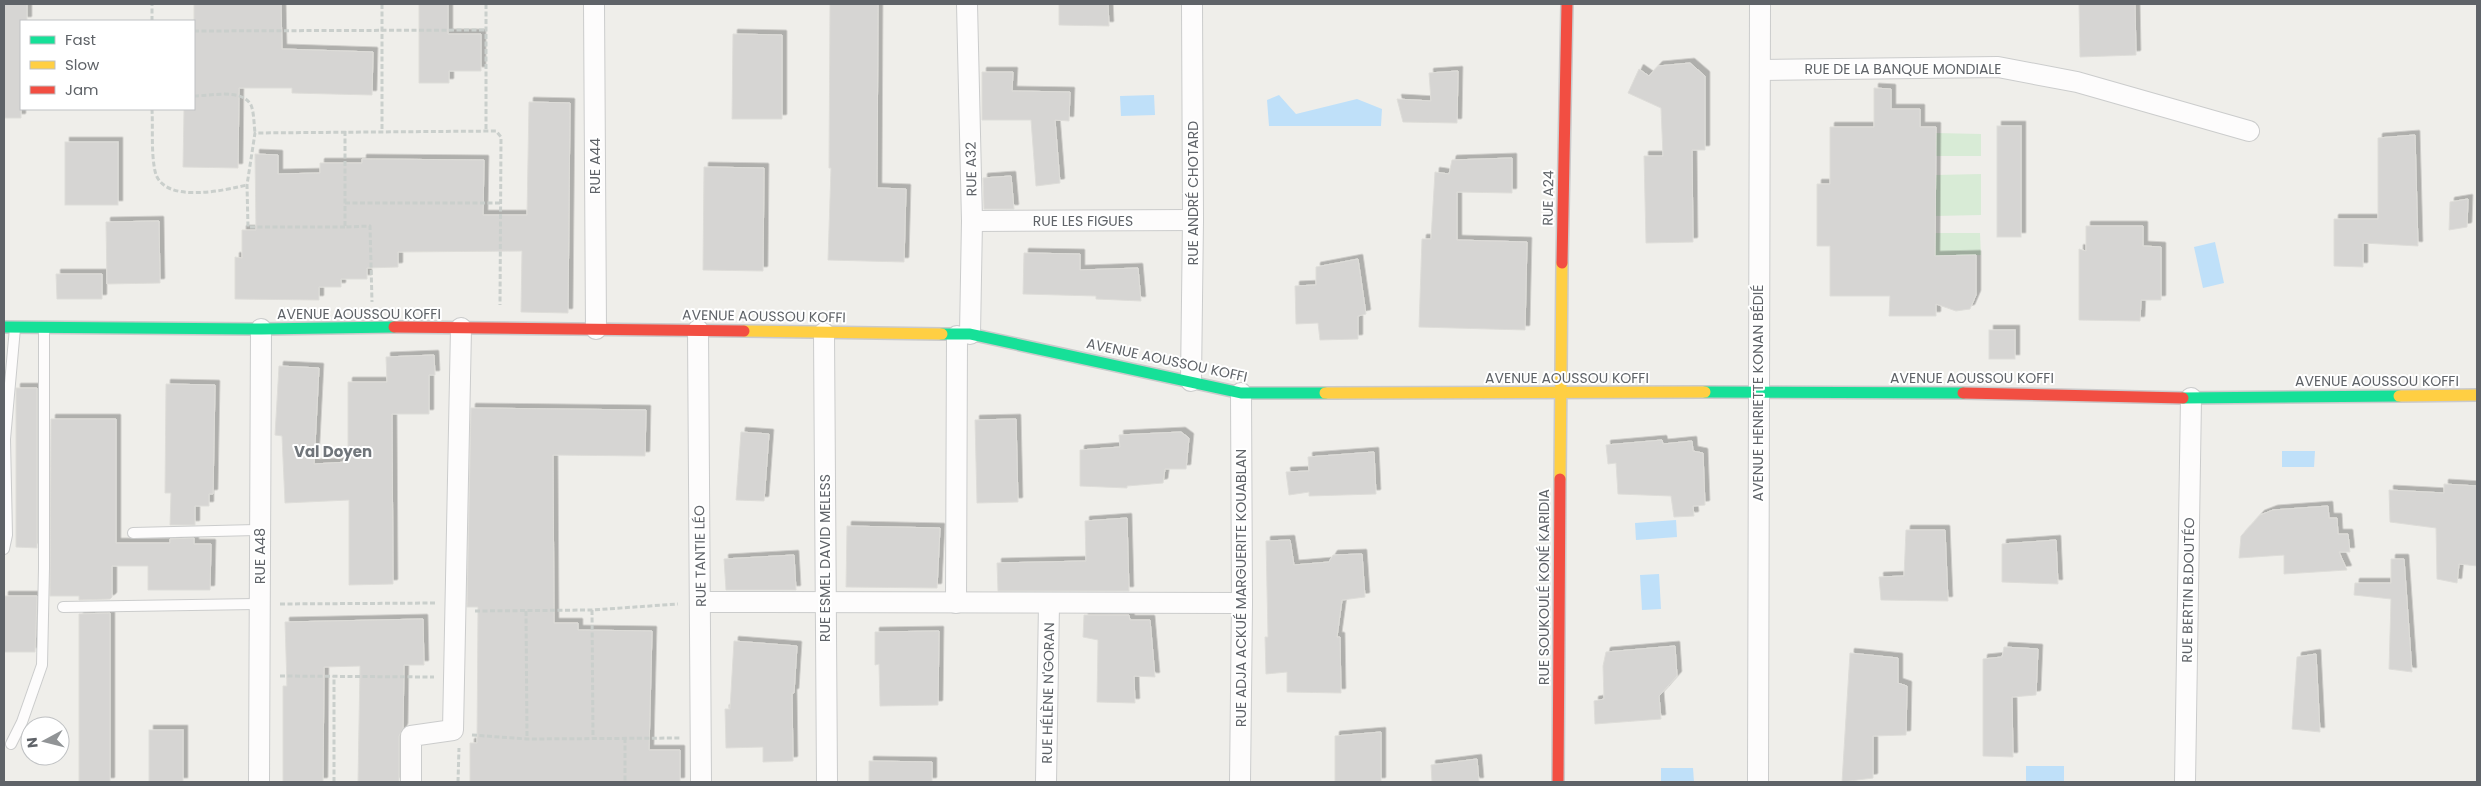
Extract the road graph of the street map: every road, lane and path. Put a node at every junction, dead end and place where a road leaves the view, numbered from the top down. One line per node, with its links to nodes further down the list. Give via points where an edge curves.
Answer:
1 (152, 4): 9 (path)
2 (382, 4): 11 (path)
3 (486, 4): 12 (path)
4 (594, 4): 33 (street, RUE A44)
5 (967, 4): 25 (street, RUE A32)
6 (1192, 4): 24 (street, RUE ANDRÉ CHOTARD)
7 (1567, 4): 38 (street, RUE A24)
8 (1760, 4): 13 (street, AVENUE HENRIETTE KONAN BÉDIÉ)
9 (152, 20)
10 (195, 30): 11 (path)
11 (382, 30): 12 (path); 17 (path)
12 (486, 30): 18 (path)
13 (1760, 70): 19 (street, RUE DE LA BANQUE MONDIALE, via 1998,67 2077,82); 40 (street, AVENUE HENRIETTE KONAN BÉDIÉ)
14 (195, 96): 20 (path, via 238,95 245,98 252,106)
15 (152, 110): 21 (path, via 155,172 160,182 177,191 205,194)
16 (345, 131): 17 (path); 20 (path); 22 (path)
17 (382, 131): 18 (path)
18 (486, 131): 23 (path, via 496,130 501,137)
19 (2249, 131)
20 (255, 133): 21 (path)
21 (247, 186): 26 (path, via 248,227)
22 (345, 203): 23 (path); 26 (path)
23 (500, 203): 31 (path)
24 (1193, 220): 25 (street, RUE LES FIGUES); 37 (street, RUE ANDRÉ CHOTARD)
25 (972, 221): 36 (street, RUE A32)
26 (345, 226): 29 (path, via 370,226)
27 (9, 327): 28 (street, AVENUE AOUSSOU KOFFI); 45 (lane, via 7,535)
28 (44, 327): 32 (street, AVENUE AOUSSOU KOFFI); 64 (lane, via 42,665 22,722)
29 (373, 327): 30 (street, AVENUE AOUSSOU KOFFI); 32 (street, AVENUE AOUSSOU KOFFI)
30 (461, 328): 31 (street, AVENUE AOUSSOU KOFFI); 53 (street)
31 (500, 328): 33 (street, AVENUE AOUSSOU KOFFI)
32 (261, 329): 43 (street, RUE A48)
33 (596, 329): 34 (street, AVENUE AOUSSOU KOFFI)
34 (698, 330): 35 (street, AVENUE AOUSSOU KOFFI); 46 (street, RUE TANTIE LÉO)
35 (824, 333): 36 (street, AVENUE AOUSSOU KOFFI); 47 (street, RUE ESMEL DAVID MELESS)
36 (963, 335): 37 (street, AVENUE AOUSSOU KOFFI); 48 (street, RUE A32)
37 (1191, 381): 39 (street, AVENUE AOUSSOU KOFFI)
38 (1560, 392): 39 (street, AVENUE AOUSSOU KOFFI); 40 (street, AVENUE AOUSSOU KOFFI); 74 (street, RUE SOUKOULÉ KONÉ KARIDIA)
39 (1241, 393): 49 (street, RUE ADJA ACKUÉ MARGUERITE KOUABLAN)
40 (1758, 394): 42 (street, AVENUE AOUSSOU KOFFI, via 1932,392); 75 (street, AVENUE HENRIETTE KONAN BÉDIÉ)
41 (2477, 395): 42 (street, AVENUE AOUSSOU KOFFI)
42 (2191, 398): 76 (street, RUE BERTIN B.DOUTÉO)
43 (260, 530): 44 (lane); 50 (street, RUE A48)
44 (133, 533)
45 (4, 549)
46 (701, 602): 47 (street); 54 (path); 62 (street, RUE TANTIE LÉO)
47 (825, 602): 48 (street); 71 (street, RUE ESMEL DAVID MELESS)
48 (956, 603): 51 (street)
49 (1242, 603): 51 (street); 73 (street, RUE ADJA ACKUÉ MARGUERITE KOUABLAN)
50 (260, 604): 52 (lane); 53 (path); 56 (street, RUE A48)
51 (1049, 604): 72 (street, RUE HÉLÈNE N'GORAN)
52 (62, 607)
53 (455, 607): 55 (path); 58 (street)
54 (592, 610): 55 (path); 60 (path)
55 (526, 611): 63 (path)
56 (260, 676): 57 (path); 65 (street, RUE A48)
57 (334, 676): 58 (path); 66 (path)
58 (454, 677): 59 (street)
59 (456, 733): 63 (path); 67 (street, via 411,736); 68 (path)
60 (593, 738): 61 (path); 63 (path)
61 (625, 738): 62 (path); 69 (path)
62 (701, 738): 70 (street, RUE TANTIE LÉO)
63 (527, 739)
64 (10, 744)
65 (259, 782)
66 (334, 782)
67 (411, 782)
68 (458, 782)
69 (625, 782)
70 (701, 782)
71 (827, 782)
72 (1046, 782)
73 (1240, 782)
74 (1558, 782)
75 (1758, 782)
76 (2185, 782)

